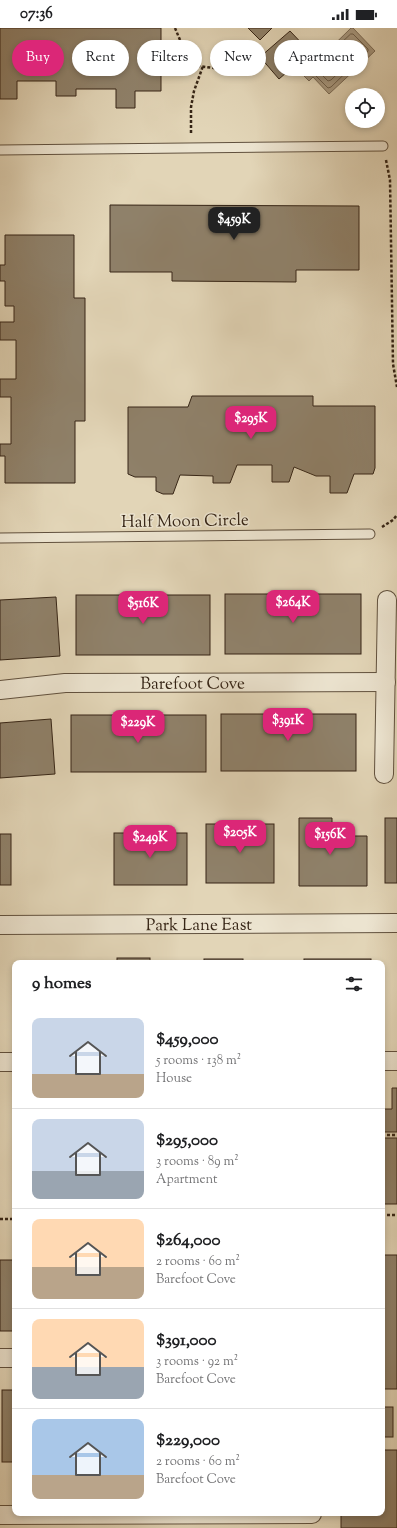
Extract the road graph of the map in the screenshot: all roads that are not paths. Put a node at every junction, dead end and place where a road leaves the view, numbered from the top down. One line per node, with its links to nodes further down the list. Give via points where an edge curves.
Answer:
1 (383, 146): 2 (lane)
2 (0, 150)
3 (370, 534): 4 (lane, Half Moon Circle)
4 (0, 538)
5 (387, 600): 6 (street)
6 (386, 682): 7 (street, Barefoot Cove, via 65,683); 8 (street)
7 (0, 690)
8 (384, 774)
9 (397, 923): 10 (street, Park Lane East)
10 (0, 925)
11 (385, 1061): 12 (street)
12 (397, 1061)
13 (0, 1062): 14 (street)
14 (12, 1062)
15 (0, 1358): 16 (street)
16 (12, 1358)
17 (0, 1515): 18 (street)
18 (12, 1515)
19 (104, 1516): 20 (street)
20 (312, 1518)

